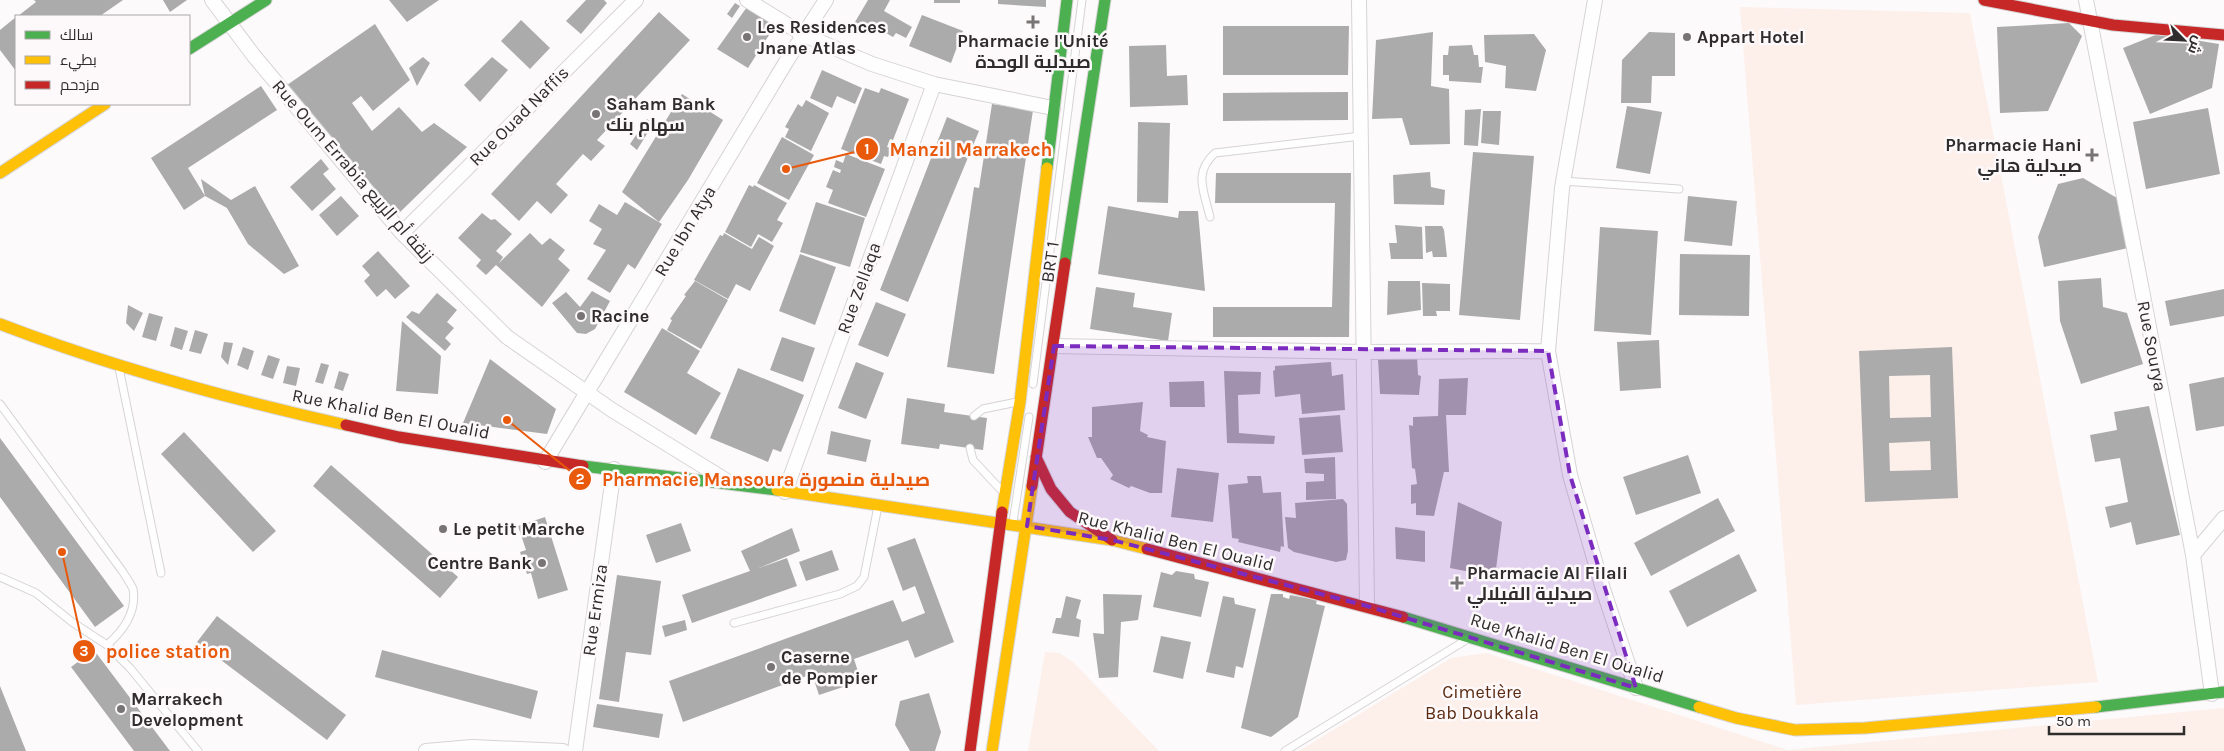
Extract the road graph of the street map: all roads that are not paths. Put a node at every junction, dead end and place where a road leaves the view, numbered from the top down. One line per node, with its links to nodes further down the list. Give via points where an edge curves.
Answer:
1 (212, 0): 14 (street, Rue Oum Errabia زنقة أم الربيع)
2 (266, 0): 14 (street)
3 (636, 0): 26 (street, Rue Ouad Naffis)
4 (747, 0): 15 (street)
5 (826, 0): 15 (street, Rue Ibn Atya)
6 (1067, 0): 20 (street)
7 (1082, 0): 33 (lane, BRT 1)
8 (1105, 0): 28 (street)
9 (1359, 0): 21 (street)
10 (1595, 0): 23 (street)
11 (1984, 0): 13 (street)
12 (2086, 0): 13 (street, Rue Sourya)
13 (2090, 22): 16 (street); 50 (street, Rue Sourya)
14 (228, 23): 17 (street); 26 (street, Rue Oum Errabia زنقة أم الربيع)
15 (804, 35): 18 (street, via 872,64); 32 (street, Rue Ibn Atya)
16 (2224, 35)
17 (190, 48)
18 (934, 84): 20 (street); 42 (street, Rue Zellaqa)
19 (103, 105): 22 (street)
20 (1053, 108): 35 (street)
21 (1361, 136): 25 (lane, via 1215,153 1204,163 1202,179); 30 (street)
22 (0, 173)
23 (1563, 181): 24 (lane); 29 (street)
24 (1679, 189)
25 (1210, 217)
26 (402, 233): 32 (street, Rue Oum Errabia زنقة أم الربيع, via 506,337)
27 (0, 324): 31 (street, Rue Khalid Ben El Oualid)
28 (1054, 346): 30 (street); 38 (street)
29 (1548, 351): 30 (street); 58 (street, via 1570,475 1603,590)
30 (1364, 352): 54 (street)
31 (118, 365): 39 (street, Rue Khalid Ben El Oualid, via 295,414 399,437); 51 (lane)
32 (587, 394): 39 (street, Rue Ibn Atya); 41 (street, Rue Oum Errabia زنقة أم الربيع)
33 (1032, 397)
34 (0, 404): 57 (lane, via 133,588 132,609 126,625)
35 (1025, 404): 36 (lane, via 983,409); 43 (street); 46 (lane)
36 (974, 416)
37 (970, 448): 43 (lane, via 973,460)
38 (1036, 457): 47 (street); 48 (street, via 1051,489 1070,512)
39 (545, 462): 40 (street, Rue Khalid Ben El Oualid)
40 (614, 468): 41 (street, Rue Khalid Ben El Oualid); 63 (street, Rue Ermiza)
41 (731, 483): 42 (street, Rue Khalid Ben El Oualid)
42 (785, 492): 44 (street, Rue Khalid Ben El Oualid)
43 (1004, 494): 46 (street)
44 (878, 505): 46 (street, Rue Khalid Ben El Oualid); 55 (lane, via 864,577 857,586 840,594)
45 (2224, 518): 50 (street)
46 (1009, 526): 47 (street, Rue Khalid Ben El Oualid); 64 (street, via 992,570)
47 (1027, 526): 48 (street, Rue Khalid Ben El Oualid); 52 (street)
48 (1112, 540): 54 (street, Rue Khalid Ben El Oualid)
49 (1014, 541): 52 (lane)
50 (2193, 555): 59 (street, Rue Sourya)
51 (161, 573)
52 (1018, 575): 65 (street)
53 (0, 577): 57 (lane, via 36,593)
54 (1367, 606): 56 (street, Rue Khalid Ben El Oualid)
55 (734, 623)
56 (1470, 637): 58 (street, Rue Khalid Ben El Oualid); 66 (lane)
57 (107, 645): 60 (lane)
58 (1636, 688): 59 (street, Rue Khalid Ben El Oualid, via 1736,718 1795,730 1865,728)
59 (2218, 693)
60 (198, 751)
61 (426, 751): 62 (street, via 472,748)
62 (563, 751)
63 (575, 751)
64 (970, 751)
65 (992, 751)
66 (1285, 751)

